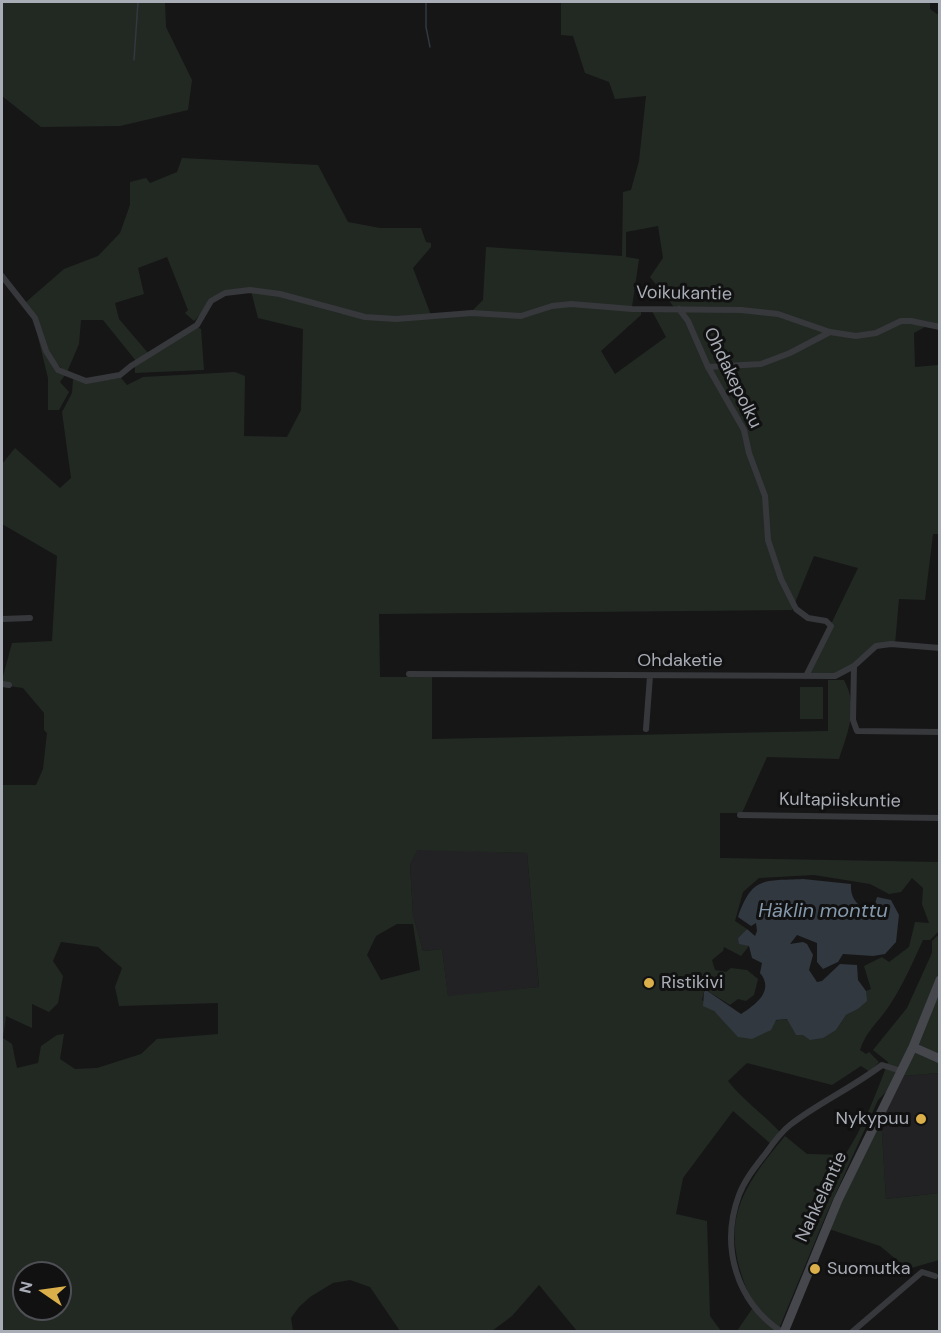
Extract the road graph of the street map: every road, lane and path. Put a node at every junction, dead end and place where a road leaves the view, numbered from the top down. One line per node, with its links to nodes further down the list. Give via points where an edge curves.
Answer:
1 (2, 276): 2 (street, Voikukantie, via 35,318 46,351 58,370 86,381 120,375 197,325 212,300 225,293 260,290 365,317 396,319 472,314 521,316 571,304)
2 (679, 309): 4 (street, Voikukantie, via 778,314); 5 (street, Ohdakepolku)
3 (939, 327): 4 (street, Voikukantie, via 901,321 867,336)
4 (830, 332): 5 (street, via 761,364)
5 (708, 367): 12 (street, Ohdakepolku, via 744,430 765,496 768,540 781,579 796,609 831,626)
6 (30, 618): 7 (street)
7 (2, 619)
8 (939, 648): 9 (street, Ohdaketie, via 876,646)
9 (854, 666): 12 (street, Ohdaketie, via 835,676); 16 (street, via 853,720 857,731)
10 (409, 674): 11 (street, Ohdaketie)
11 (650, 676): 12 (street, Ohdaketie); 15 (street)
12 (806, 676)
13 (2, 684): 14 (street)
14 (9, 685)
15 (646, 729)
16 (939, 732)
17 (740, 815): 18 (street, Kultapiiskuntie)
18 (939, 818)
19 (939, 980): 20 (main road, Nahkelantie)
20 (913, 1047): 21 (main road); 22 (main road, Nahkelantie)
21 (939, 1059)
22 (901, 1071): 24 (main road, Nahkelantie, via 838,1200); 24 (street, via 882,1065 789,1125 753,1169 739,1194 730,1243 741,1285 754,1308)
23 (935, 1276): 25 (street, via 922,1272)
24 (783, 1332)
25 (852, 1332)

